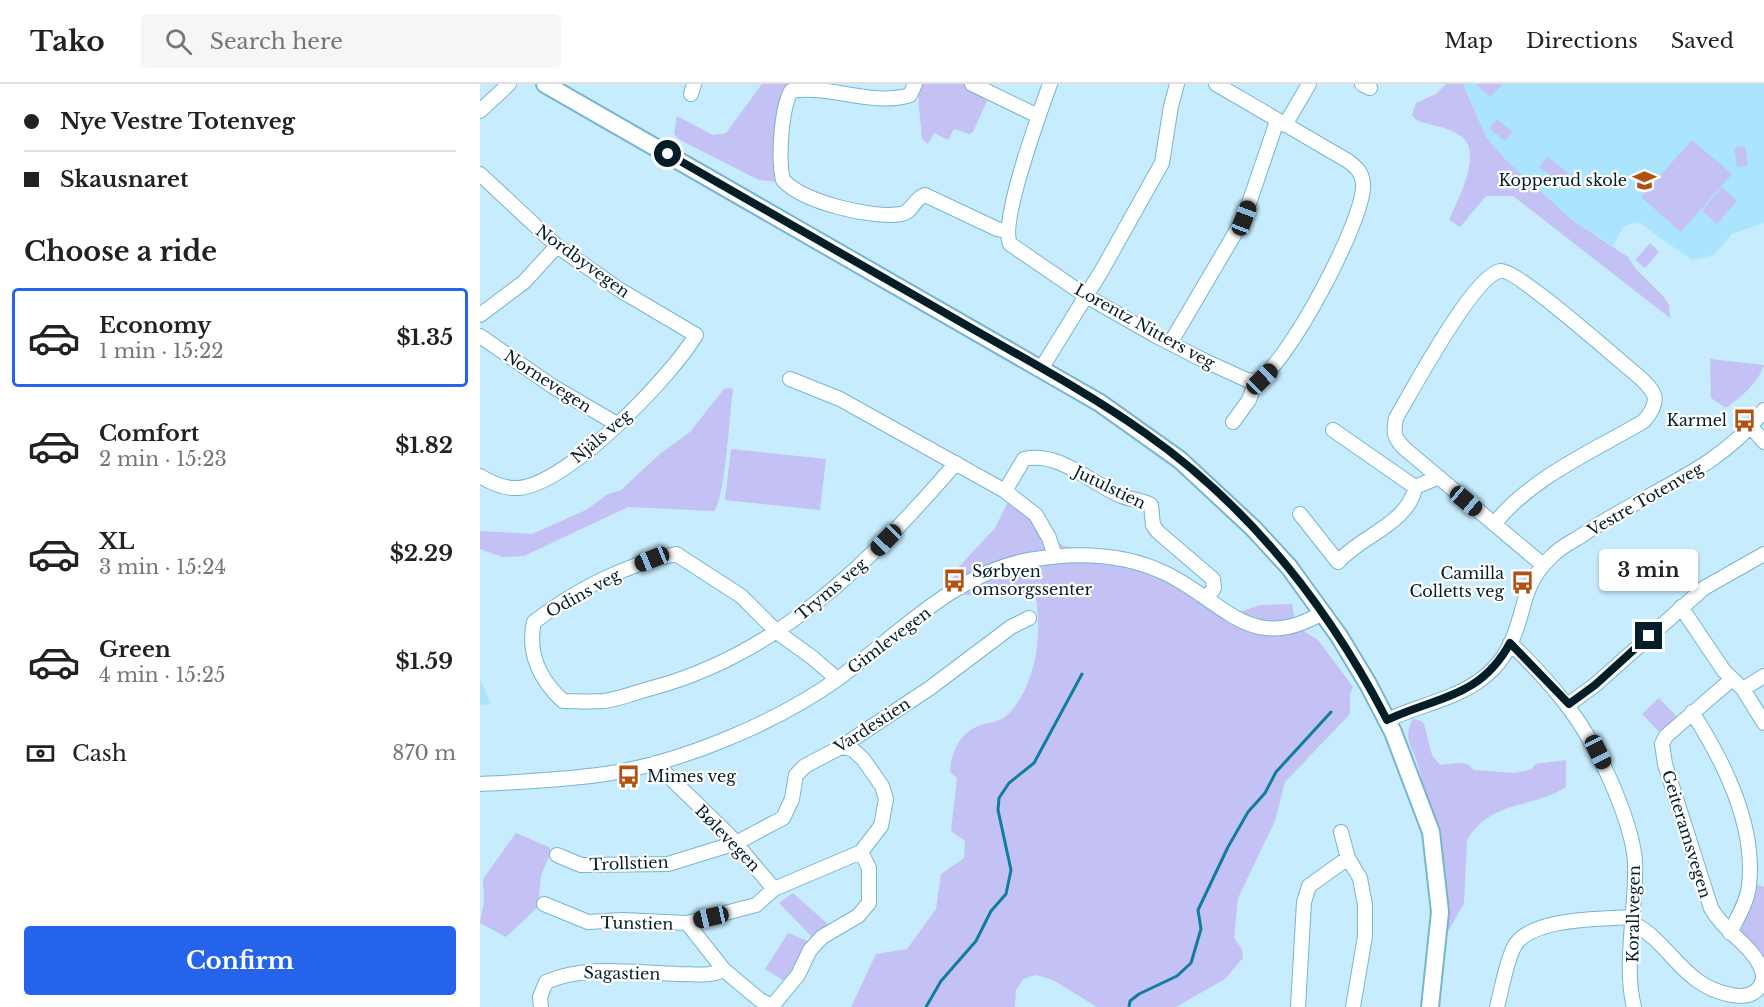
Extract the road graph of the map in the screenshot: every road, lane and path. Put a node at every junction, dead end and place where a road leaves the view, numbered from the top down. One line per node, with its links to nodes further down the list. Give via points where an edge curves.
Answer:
1 (509, 84): 9 (street)
2 (545, 84): 20 (main road)
3 (915, 84): 13 (street, via 910,95 893,99 791,91 783,128 783,180 801,194 870,213 908,212 919,197 926,195)
4 (972, 84): 10 (street)
5 (1050, 84): 10 (street)
6 (1177, 84): 15 (street, via 1162,163)
7 (1216, 84): 11 (street)
8 (1309, 84): 11 (street)
9 (480, 111)
10 (1038, 116): 13 (street)
11 (1281, 123): 19 (street, via 1244,218); 22 (street, via 1348,161 1361,174 1362,200 1341,254 1289,345 1272,370)
12 (480, 174): 14 (street, Nordbyvegen)
13 (1007, 231): 15 (street, Lorentz Nitters veg, via 1016,250)
14 (557, 246): 16 (street, via 524,282); 17 (street, Nordbyvegen, via 620,290)
15 (1086, 296): 19 (street, Lorentz Nitters veg); 20 (street)
16 (480, 315)
17 (696, 335): 25 (street, Njåls veg, via 641,402)
18 (480, 336): 25 (street, Nornevegen, via 552,386)
19 (1171, 342): 22 (street, Lorentz Nitters veg, via 1203,360)
20 (1041, 369): 41 (main road, via 1100,403 1189,467 1289,567)
21 (790, 379): 29 (street, via 840,399)
22 (1256, 381): 24 (street, via 1249,400)
23 (1764, 410): 26 (street, Vestre Totenveg)
24 (1233, 422)
25 (617, 424): 30 (street, Njåls veg, via 578,458 541,482 504,488)
26 (1751, 427): 28 (street); 38 (street, Vestre Totenveg, via 1712,460 1597,525 1551,556)
27 (1333, 429): 32 (street)
28 (1764, 442)
29 (956, 463): 33 (street); 43 (street, Tryms veg, via 869,558 818,604)
30 (480, 476)
31 (1439, 477): 32 (street); 35 (street); 35 (street, via 1396,439 1396,418 1462,309 1487,277 1501,271 1511,273 1637,375 1656,399 1644,421 1543,480)
32 (1416, 487): 34 (street, via 1408,508 1351,548 1338,562)
33 (1005, 491): 37 (street, via 1036,515); 39 (street, Jutulstien, via 1024,459 1030,457 1070,467 1121,496 1146,502 1151,505 1153,525 1158,532 1213,579 1214,588)
34 (1300, 514)
35 (1494, 524): 38 (street)
36 (1764, 554): 40 (street, via 1704,588)
37 (1055, 556): 39 (street, Gimlevegen, via 1103,556 1145,566); 46 (street, Gimlevegen, via 1005,565 967,581)
38 (1543, 566): 44 (street, Vestre Totenveg, via 1530,581)
39 (1207, 598): 41 (street, Gimlevegen, via 1259,629 1297,625)
40 (1681, 607): 47 (street); 49 (street)
41 (1322, 613): 51 (main road)
42 (1029, 618): 53 (street, Vardestien)
43 (777, 632): 43 (street, Odins veg, via 741,596 676,554 621,572 552,608 534,622 531,653 542,676 563,701 606,700 676,682); 46 (street, Odins veg)
44 (1510, 643): 49 (street, Korallvegen); 51 (street, Vestre Totenveg, via 1501,661 1453,697)
45 (1764, 676): 48 (street)
46 (837, 679): 54 (street, Gimlevegen, via 760,723)
47 (1732, 679): 48 (street); 50 (street, Geiteramsvegen)
48 (1743, 689): 52 (street)
49 (1569, 704): 63 (street, Korallvegen, via 1600,757 1629,830 1635,860)
50 (1692, 712): 65 (street, via 1718,756 1747,837 1749,885); 65 (street, Geiteramsvegen, via 1666,736 1662,744 1665,764 1702,886 1718,922)
51 (1387, 720): 71 (main road, via 1431,832 1440,912)
52 (1764, 723)
53 (841, 747): 57 (street, Vardestien, via 796,775 792,800 783,818); 58 (street, Tunstien, via 852,749 863,759 882,786 886,799 881,826)
54 (655, 763): 55 (street, Gimlevegen, via 605,774); 57 (street, Bølevegen)
55 (480, 783)
56 (1341, 831): 60 (street)
57 (736, 843): 59 (street, Trollstien, via 668,864 581,865); 61 (street, Bølevegen)
58 (861, 852): 61 (street, Tunstien); 67 (street, via 869,867 869,903 858,916 822,937)
59 (557, 855)
60 (1348, 858): 69 (street, via 1309,886 1304,907); 70 (street, via 1360,878 1365,905 1365,936)
61 (774, 889): 64 (street, Tunstien, via 756,905)
62 (544, 904): 64 (street, Tunstien, via 588,922)
63 (1633, 920): 65 (street, Geiteramsvegen, via 1690,977 1736,996 1749,995 1761,986 1762,969); 72 (street, via 1555,924 1522,936 1513,947); 73 (street, Korallvegen)
64 (687, 923): 66 (street)
65 (1730, 933)
66 (724, 970): 67 (street); 68 (street, Sagastien, via 703,976 568,973 546,982)
67 (773, 1006)
68 (541, 1007)
69 (1298, 1007)
70 (1353, 1007)
71 (1430, 1007)
72 (1497, 1007)
73 (1634, 1007)

